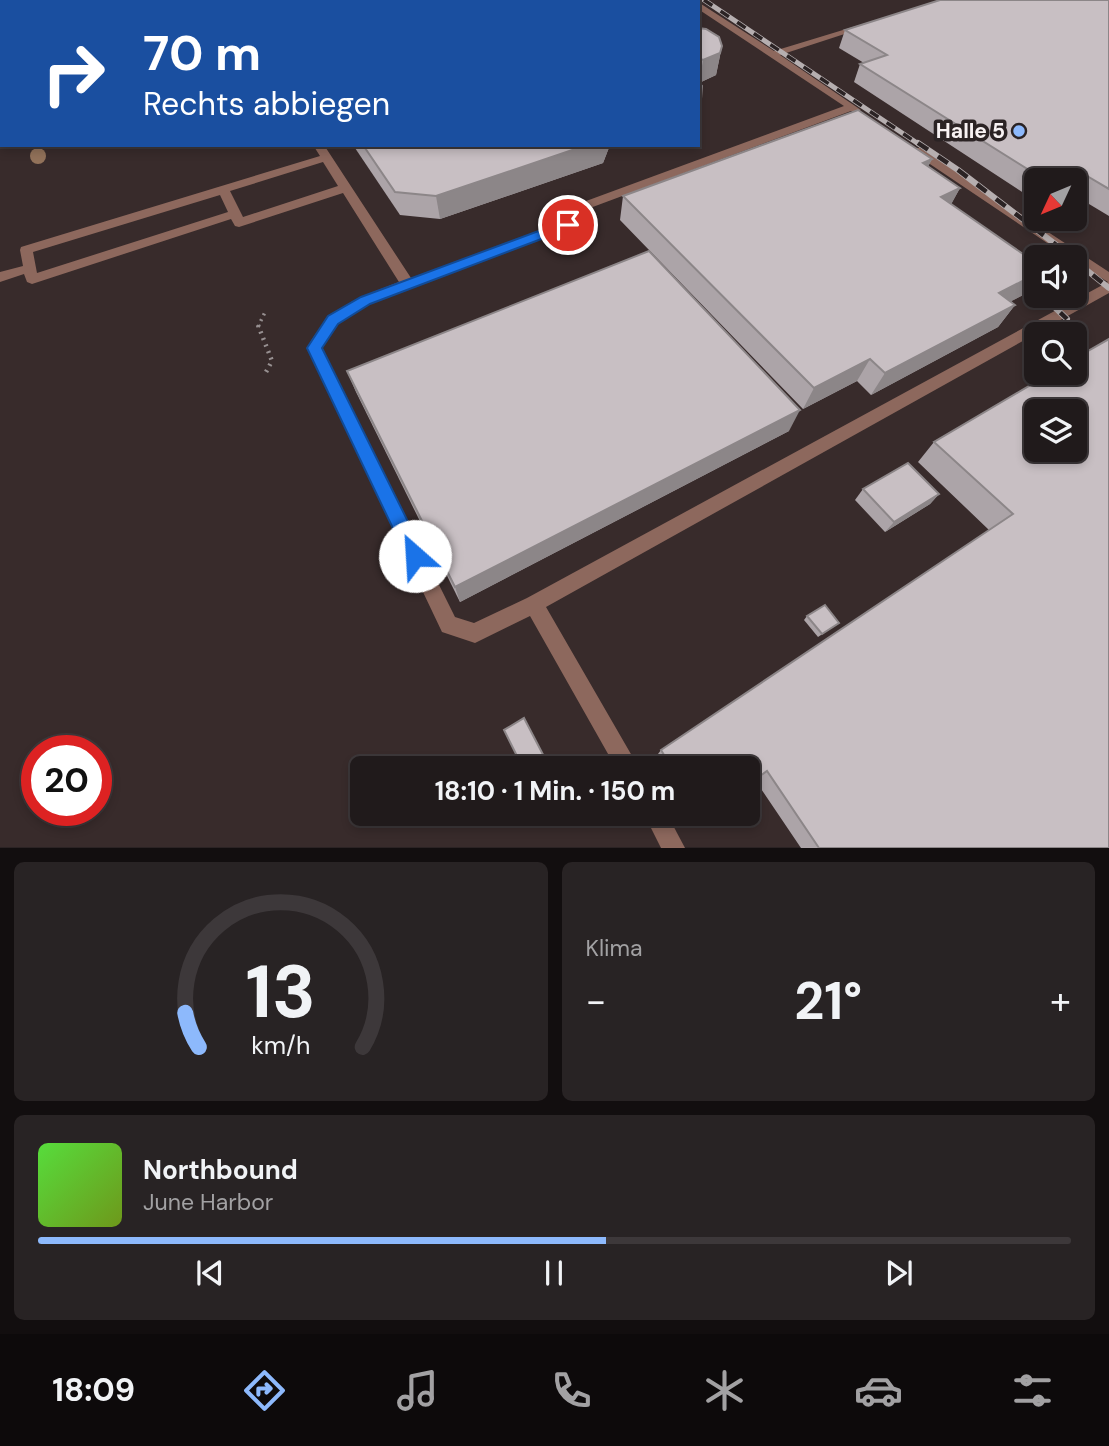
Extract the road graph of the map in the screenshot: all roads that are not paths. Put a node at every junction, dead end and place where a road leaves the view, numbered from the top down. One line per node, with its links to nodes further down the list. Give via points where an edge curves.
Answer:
1 (700, 6): 3 (lane)
2 (874, 21): 3 (lane)
3 (772, 55): 13 (lane, via 857,111 582,207 591,216)
4 (908, 145): 12 (lane)
5 (319, 147): 6 (lane)
6 (326, 158): 7 (lane); 8 (lane)
7 (345, 188): 9 (lane, via 239,223); 13 (lane)
8 (223, 189): 9 (lane); 10 (lane, via 26,250)
9 (235, 214): 10 (lane, via 32,279)
10 (30, 268): 11 (lane)
11 (0, 277)
12 (1109, 278)
13 (408, 285): 15 (lane, via 366,300 333,320 314,348 449,625 475,633)
14 (1109, 286): 15 (lane)
15 (534, 604): 16 (lane)
16 (621, 756)
17 (662, 826): 18 (lane)
18 (674, 848)

